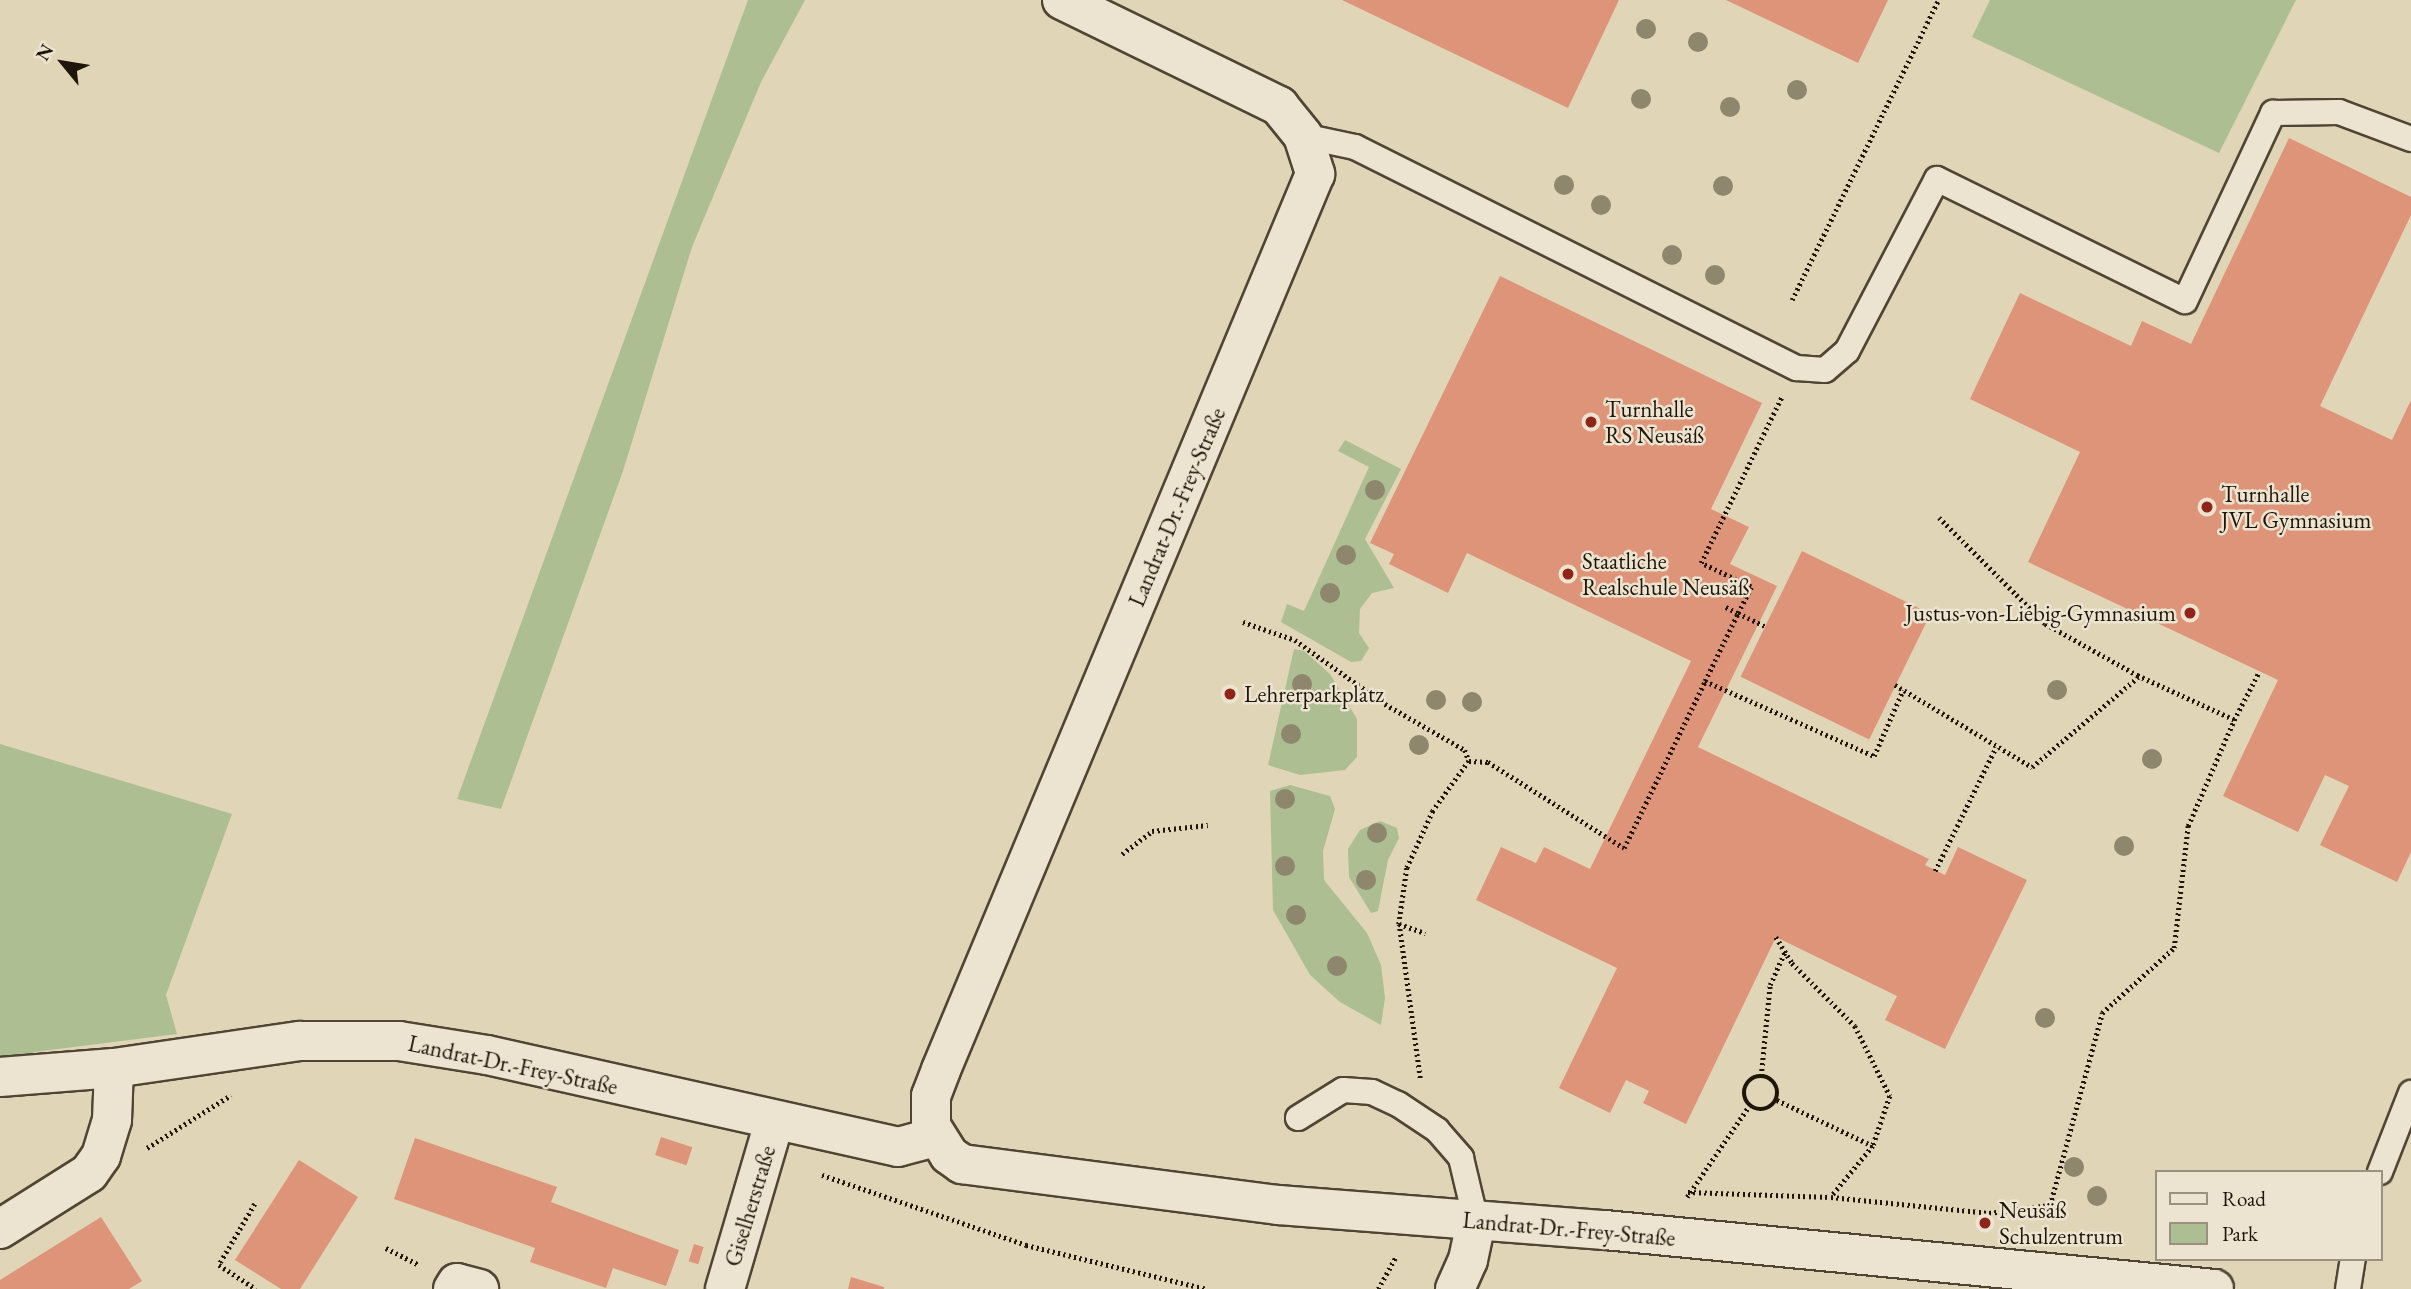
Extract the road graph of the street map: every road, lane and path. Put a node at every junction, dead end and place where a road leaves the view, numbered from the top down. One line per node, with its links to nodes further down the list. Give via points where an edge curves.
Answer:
1 (1062, 0): 3 (street, Landrat-Dr.-Frey-Straße, via 1279,106)
2 (1938, 0): 5 (path)
3 (1303, 136): 6 (lane, via 1355,147); 36 (street, Landrat-Dr.-Frey-Straße, via 1315,174 951,1044 931,1097 931,1126)
4 (2411, 139): 6 (lane, via 2339,113 2273,113 2185,301 1937,179 1847,351 1825,370)
5 (1792, 300)
6 (1797, 368): 9 (path, via 1701,564 1751,587)
7 (1939, 518): 13 (path, via 2045,624)
8 (1726, 607): 9 (path)
9 (1738, 613): 11 (path); 14 (path)
10 (1243, 622): 19 (path, via 1295,640 1385,704 1465,750)
11 (1765, 626)
12 (2259, 672): 17 (path)
13 (2138, 677): 17 (path); 18 (path, via 2032,767)
14 (1705, 681): 16 (path, via 1874,756); 19 (path, via 1624,848 1488,762)
15 (1895, 685): 16 (path)
16 (1903, 690): 18 (path)
17 (2234, 720): 44 (path, via 2188,826 2174,948 2102,1013 2050,1205)
18 (1996, 747): 22 (path)
19 (1469, 761): 23 (path, via 1433,811 1407,868)
20 (1209, 825): 21 (path, via 1152,831)
21 (1122, 854)
22 (1935, 871)
23 (1399, 924): 24 (path); 35 (path)
24 (1426, 933)
25 (1776, 937): 26 (path)
26 (1785, 952): 28 (path, via 1770,985); 38 (path, via 1855,1026 1890,1096)
27 (114, 1068): 29 (street, Landrat-Dr.-Frey-Straße); 37 (street, Landrat-Dr.-Frey-Straße, via 300,1041 399,1041 487,1055); 40 (street, via 109,1138)
28 (1761, 1076): 32 (path, via 1776,1084); 33 (path, via 1747,1085)
29 (0, 1077)
30 (240, 1089): 40 (path, via 129,1160)
31 (2411, 1093): 39 (lane)
32 (1777, 1100): 33 (path, via 1765,1110); 38 (path)
33 (1749, 1106): 41 (path)
34 (1298, 1118): 35 (lane, via 1343,1090 1373,1092)
35 (1428, 1124): 45 (lane, via 1461,1158)
36 (936, 1137): 37 (street, Landrat-Dr.-Frey-Straße, via 898,1147); 45 (street, Landrat-Dr.-Frey-Straße, via 962,1164 1278,1205)
37 (770, 1140): 54 (street, Giselherstraße); 55 (path, via 1026,1245)
38 (1873, 1146): 42 (path)
39 (2381, 1170)
40 (89, 1172): 47 (street)
41 (1687, 1192): 42 (path); 48 (path)
42 (1831, 1198): 44 (path)
43 (255, 1204): 51 (path, via 219,1265)
44 (1989, 1213): 46 (path)
45 (1476, 1221): 48 (street, Landrat-Dr.-Frey-Straße); 56 (street, via 1468,1260)
46 (1985, 1223)
47 (0, 1228)
48 (1680, 1238): 50 (street, Landrat-Dr.-Frey-Straße)
49 (2353, 1261): 58 (lane)
50 (2062, 1283): 57 (street, Landrat-Dr.-Frey-Straße)
51 (256, 1289)
52 (453, 1289): 53 (street, via 457,1283)
53 (479, 1289)
54 (725, 1289)
55 (1207, 1289)
56 (1455, 1289)
57 (2214, 1289)
58 (2348, 1289)

